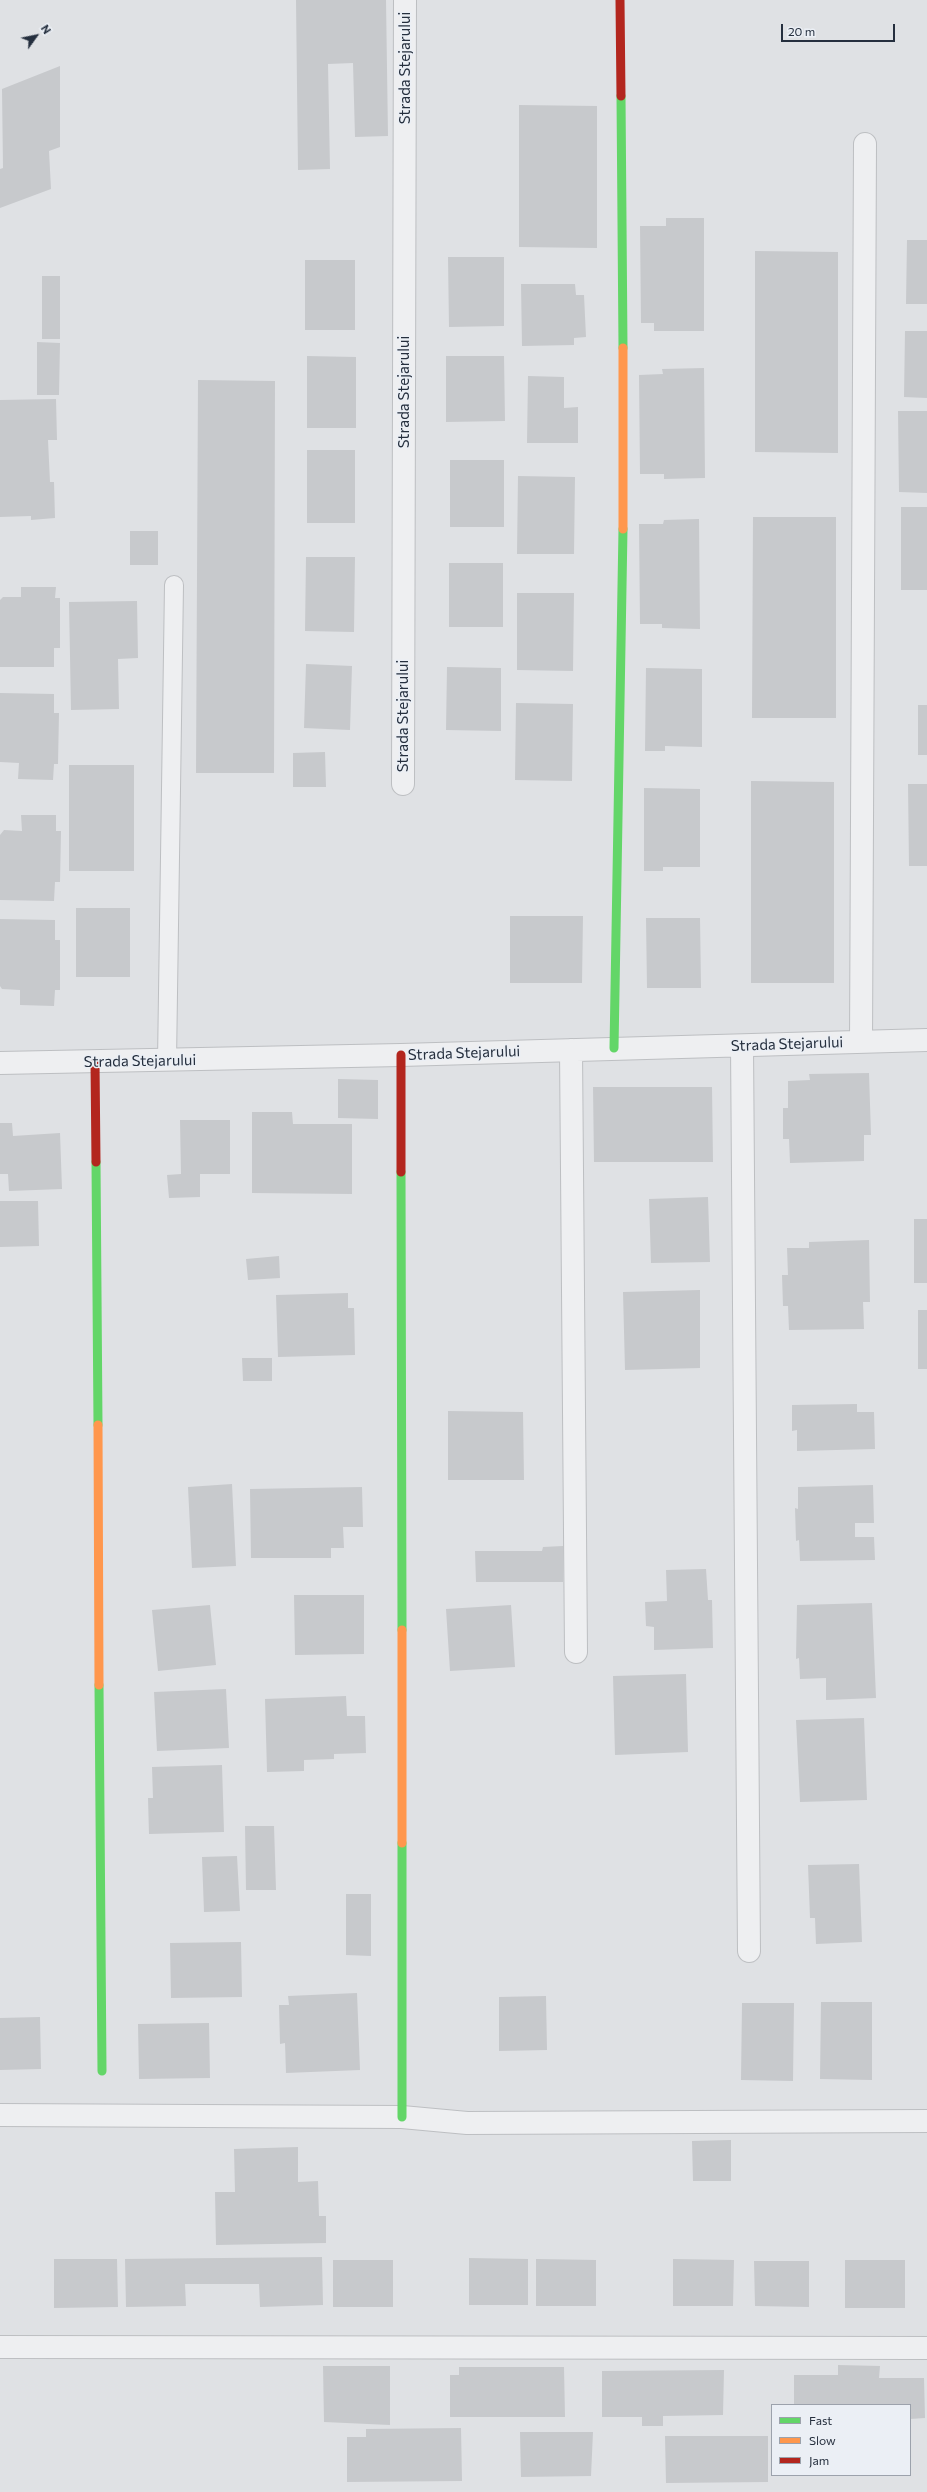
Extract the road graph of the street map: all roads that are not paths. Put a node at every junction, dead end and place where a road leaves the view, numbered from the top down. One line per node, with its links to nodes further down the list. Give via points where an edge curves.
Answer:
1 (405, 0): 5 (street, Strada Stejarului)
2 (620, 0): 9 (street, via 624,479)
3 (865, 144): 7 (street)
4 (174, 585): 12 (lane)
5 (402, 784)
6 (927, 1040): 7 (street, Strada Stejarului)
7 (861, 1042): 8 (street, Strada Stejarului)
8 (742, 1046): 9 (street, Strada Stejarului); 16 (street)
9 (614, 1048): 10 (street, Strada Stejarului)
10 (571, 1050): 11 (street, Strada Stejarului); 15 (street)
11 (401, 1055): 12 (street, Strada Stejarului); 19 (street)
12 (167, 1061): 13 (street, Strada Stejarului)
13 (95, 1062): 14 (street, Strada Stejarului); 17 (street)
14 (0, 1063)
15 (576, 1652)
16 (749, 1950)
17 (102, 2072)
18 (0, 2115): 19 (street)
19 (402, 2117): 20 (street, via 467,2123)
20 (927, 2121)
21 (0, 2347): 22 (street)
22 (927, 2348)

